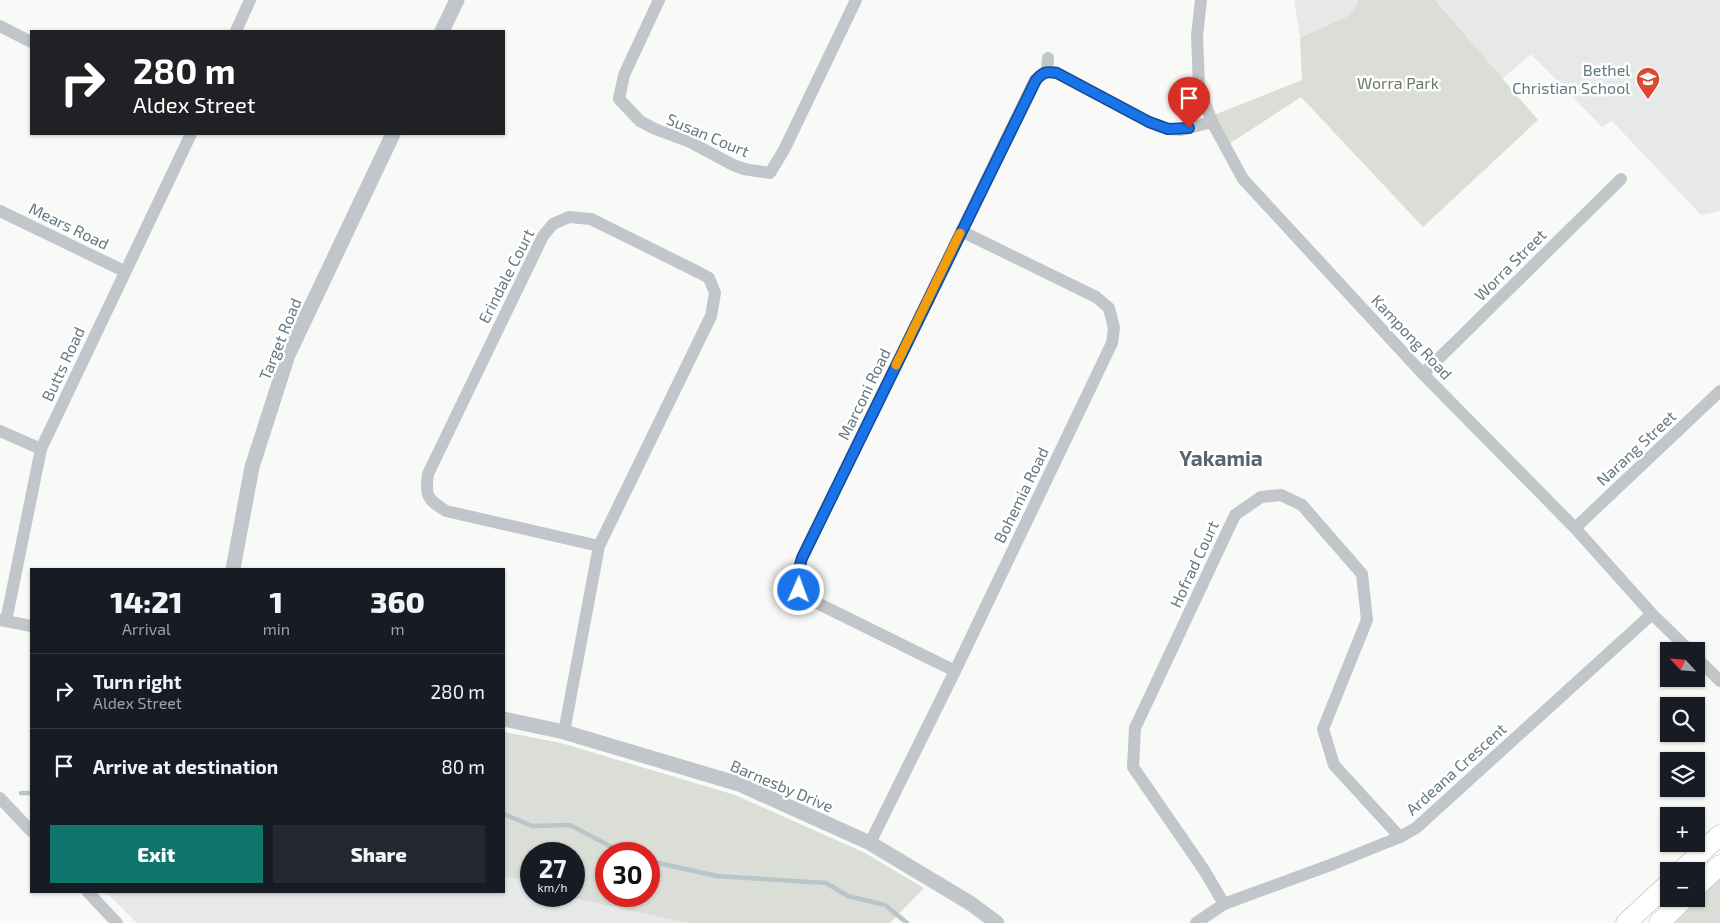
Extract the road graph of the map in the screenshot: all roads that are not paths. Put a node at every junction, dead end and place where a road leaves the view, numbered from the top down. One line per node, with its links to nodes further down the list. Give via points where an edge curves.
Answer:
1 (250, 0): 7 (street)
2 (457, 0): 8 (street)
3 (659, 0): 4 (street, Susan Court, via 624,75 619,99 640,121 655,129 690,142 733,165 770,173)
4 (856, 0)
5 (1201, 0): 10 (street, Kampong Road, via 1196,36 1199,87)
6 (0, 26): 9 (street)
7 (236, 30)
8 (442, 30)
9 (30, 41)
10 (1212, 122): 15 (street, Marconi Road, via 1181,130 1168,129 1149,122 1047,65 1036,80); 17 (street, Kampong Road, via 1242,179)
11 (190, 135): 16 (street, Butts Road)
12 (393, 135): 23 (street, Target Road, via 288,354 252,467)
13 (1621, 179): 17 (street, Worra Street)
14 (0, 211): 16 (street, Mears Road)
15 (961, 231): 29 (street, Bohemia Road, via 1096,297 1109,308 1114,328 1112,343); 29 (street, Marconi Road, via 802,558 797,575 799,590 809,599)
16 (124, 271): 20 (street, Butts Road)
17 (1423, 374): 21 (street, Kampong Road)
18 (1720, 391): 21 (street, Narang Street)
19 (0, 431): 20 (street)
20 (41, 449): 25 (street, Butts Road)
21 (1575, 528): 24 (street, Kampong Road)
22 (600, 546): 22 (street, Erindale Court, via 711,316 715,293 710,278 591,219 569,217 553,224 543,236 428,474 426,490 434,503 446,511); 32 (street, Erindale Court)
23 (233, 568)
24 (1652, 614): 27 (street, Kampong Road); 36 (street, Ardeana Crescent, via 1416,828)
25 (3, 621): 26 (street)
26 (30, 626)
27 (1681, 642)
28 (1705, 666): 30 (street)
29 (955, 671): 37 (street, Bohemia Road)
30 (1720, 681)
31 (505, 720): 32 (street, Barnesby Drive)
32 (564, 732): 37 (street, Barnesby Drive, via 739,784)
33 (0, 798): 34 (street)
34 (30, 831)
35 (1720, 834): 38 (main road)
36 (1400, 837): 43 (street, Ardeana Crescent); 43 (street, Hofrad Court, via 1334,765 1323,729 1368,620 1362,574 1302,505 1281,495 1260,497 1235,515 1135,728 1134,767)
37 (870, 843): 46 (street, Barnesby Drive, via 970,903)
38 (1690, 862)
39 (1720, 865): 40 (main road)
40 (1705, 879)
41 (1660, 891): 48 (main road)
42 (90, 893): 45 (street)
43 (1224, 904): 47 (street, Ardeana Crescent)
44 (1676, 907): 49 (main road)
45 (117, 923)
46 (997, 923)
47 (1196, 923)
48 (1626, 923)
49 (1659, 923)

